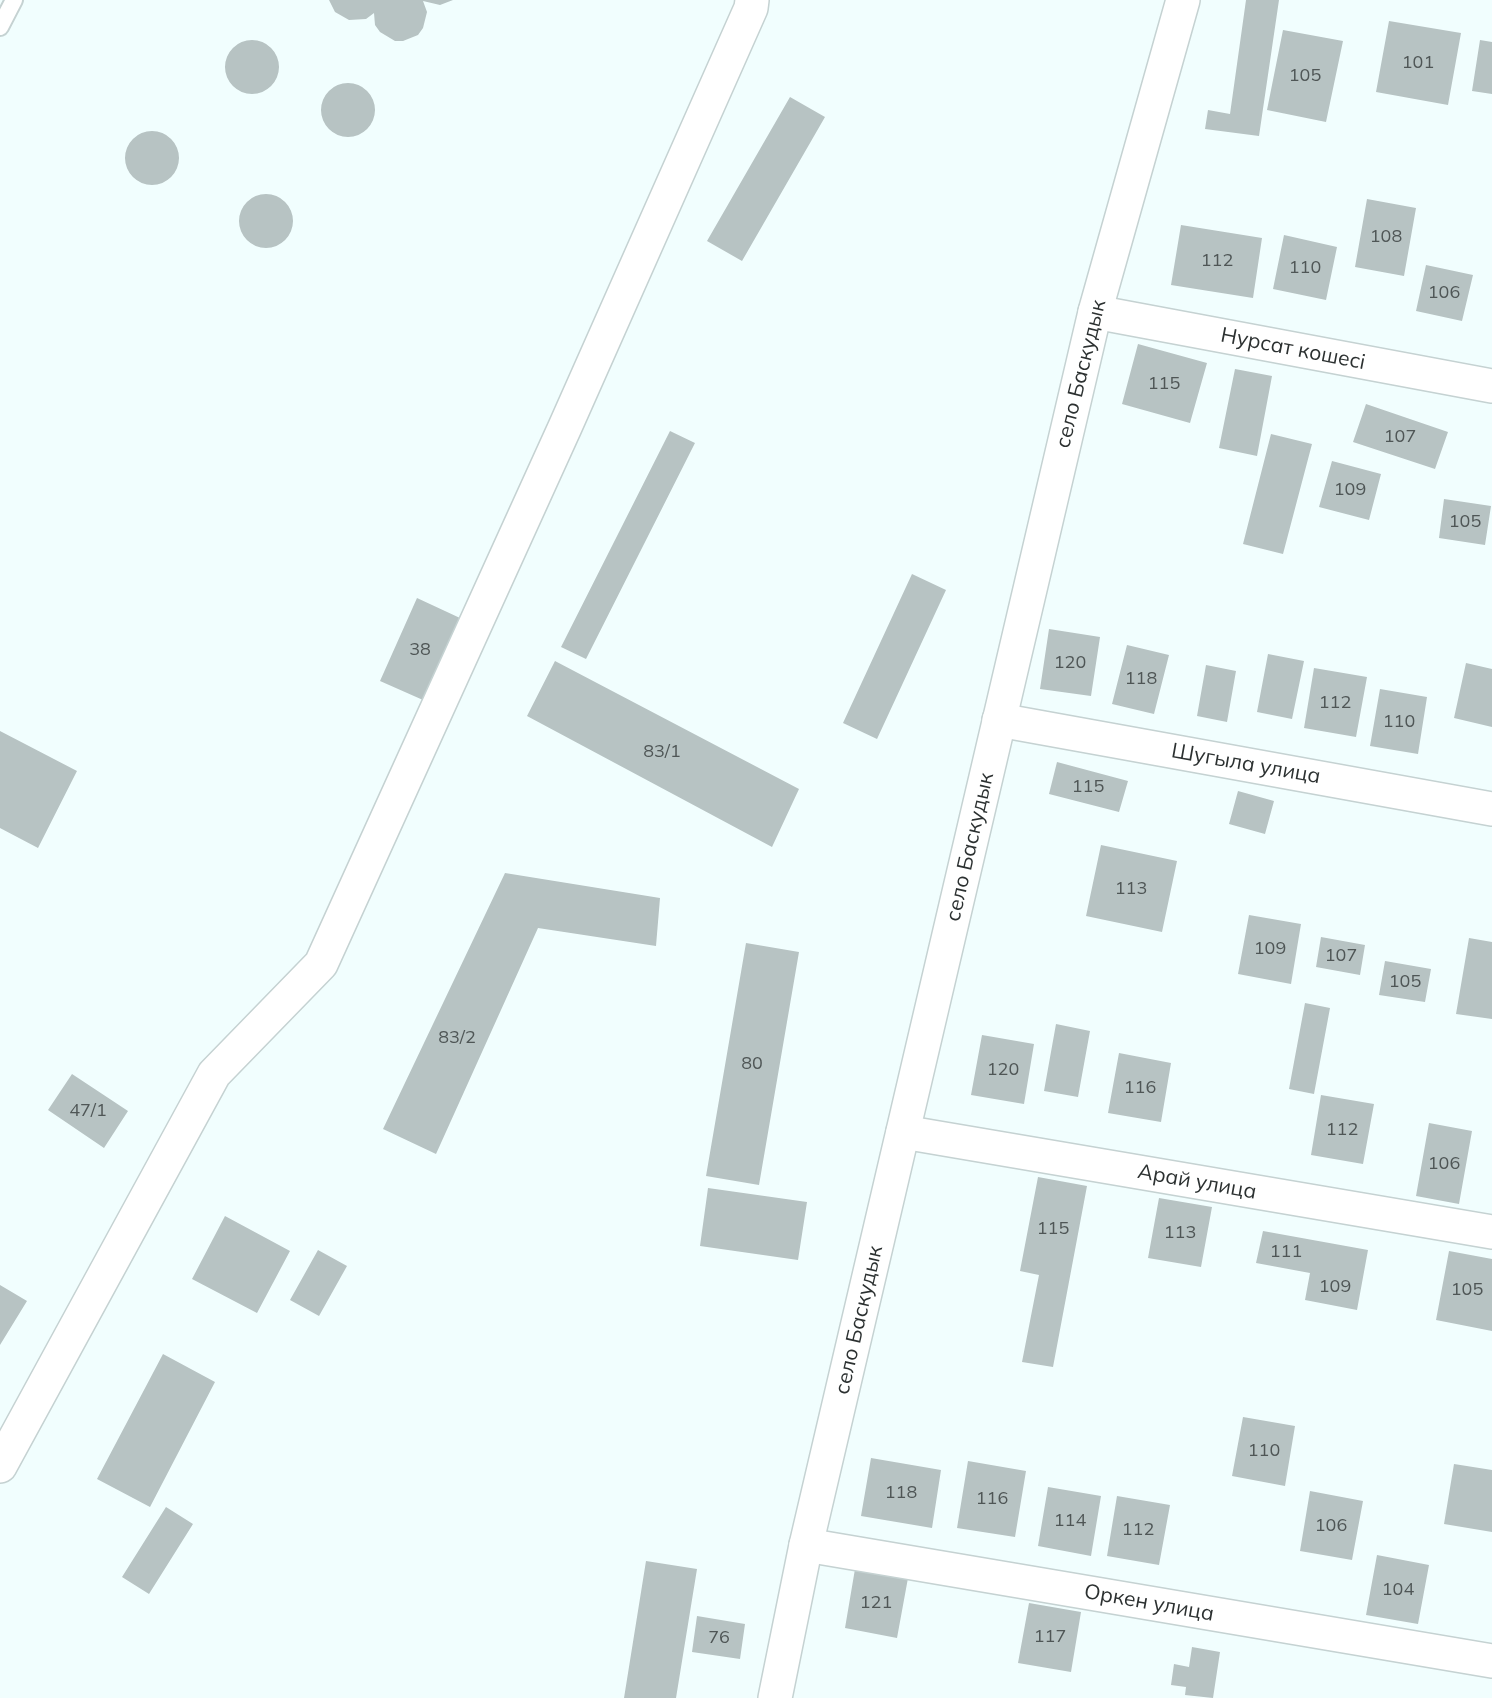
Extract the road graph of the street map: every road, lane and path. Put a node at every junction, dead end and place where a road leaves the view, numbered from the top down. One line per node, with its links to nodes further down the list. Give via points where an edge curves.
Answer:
1 (14, 0): 4 (lane)
2 (752, 0): 11 (street, via 570,416 321,964 214,1074)
3 (1183, 0): 5 (street, село Баскудык)
4 (0, 27)
5 (1095, 312): 6 (street, Нурсат кошесi); 7 (street, село Баскудык)
6 (1492, 386)
7 (999, 720): 8 (street, Шугыла улица); 9 (street, село Баскудык)
8 (1492, 808)
9 (903, 1132): 10 (street, Арай улица); 12 (street, село Баскудык)
10 (1492, 1232)
11 (0, 1466)
12 (806, 1545): 13 (street, Оркен улица); 14 (street, село Баскудык)
13 (1492, 1661)
14 (776, 1698)

